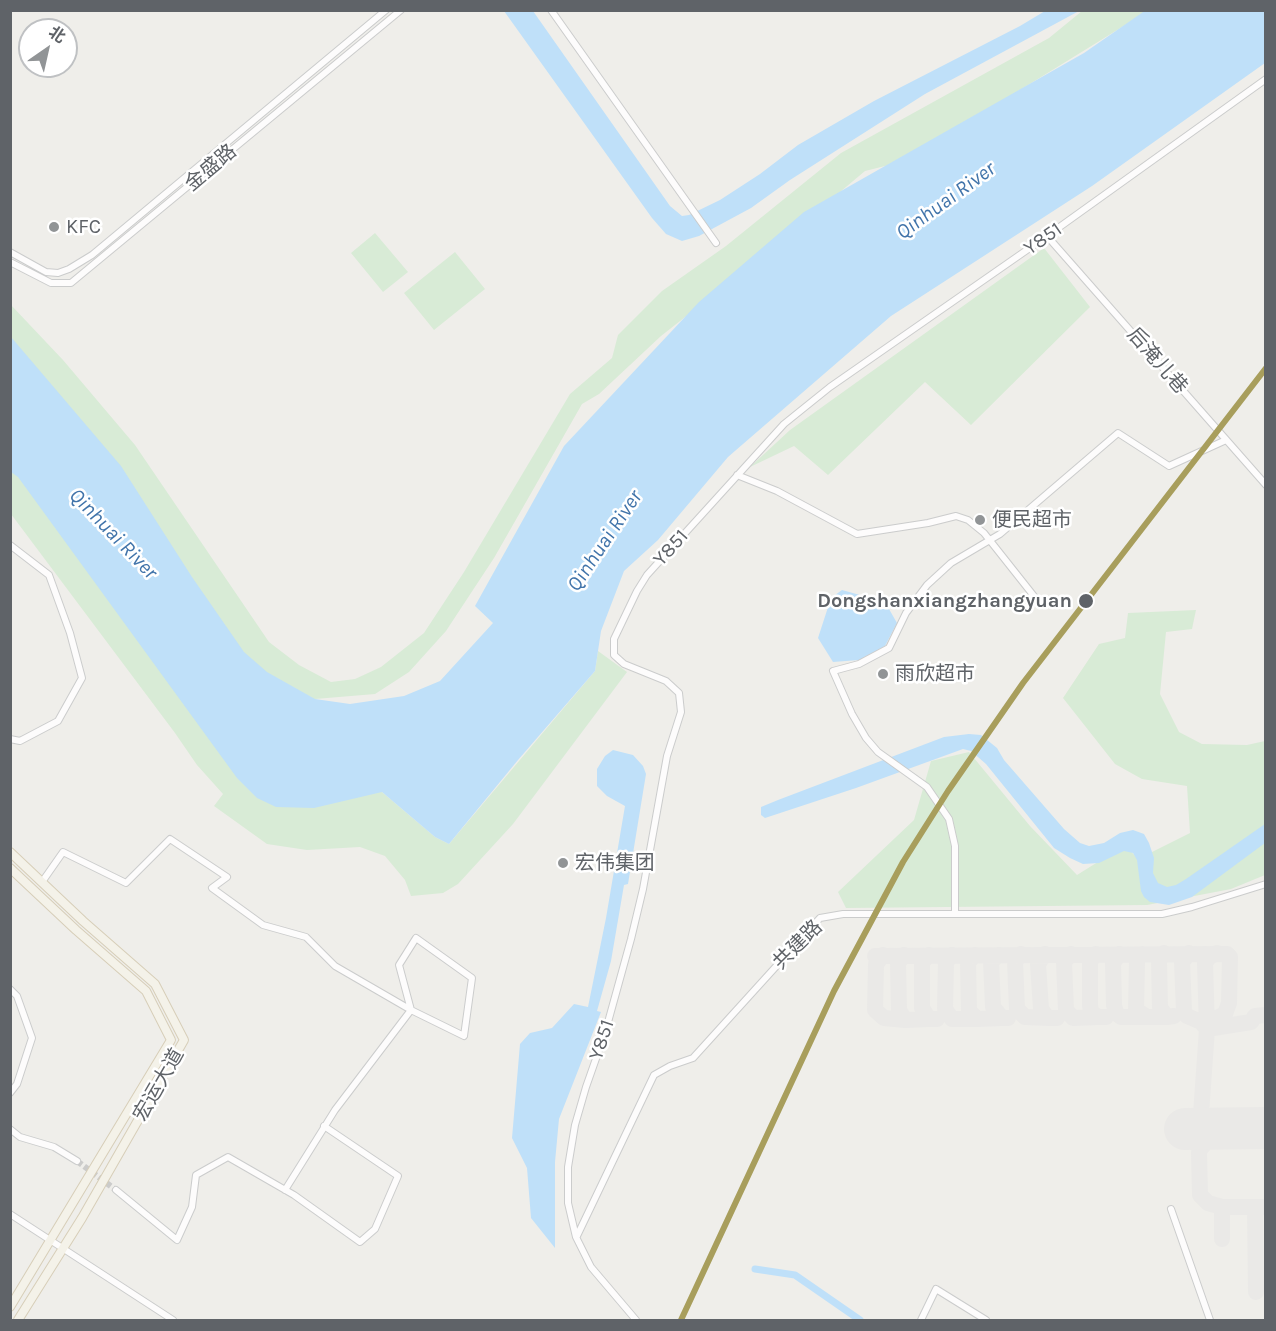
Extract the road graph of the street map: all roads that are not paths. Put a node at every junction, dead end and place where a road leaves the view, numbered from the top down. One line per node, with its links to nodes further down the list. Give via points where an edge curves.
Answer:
1 (386, 10): 7 (street, 金盛路, via 92,255 58,273 46,272)
2 (400, 10): 8 (street, 金盛路, via 71,283 51,283)
3 (551, 10): 6 (street)
4 (1266, 79): 5 (street, Y851)
5 (1047, 236): 9 (street, 后淹儿巷); 10 (street, Y851, via 830,387 784,424)
6 (716, 243)
7 (10, 252)
8 (10, 262)
9 (1226, 440): 11 (street, 后淹儿巷); 12 (street, via 1169,466 1118,433)
10 (737, 475): 12 (street, via 777,491 857,534 956,516 968,520); 31 (street, Y851, via 647,575 614,639 614,655 624,664 666,681 679,693 681,712 667,756 631,939 575,1125 568,1167 568,1203)
11 (1266, 485)
12 (990, 540): 14 (street); 20 (street, via 951,563 927,585 906,613 889,648 859,664 833,671 866,738 878,752 927,787 949,819 955,846)
13 (10, 545): 15 (street, via 49,575 82,678 58,721 20,741)
14 (1041, 605)
15 (10, 739)
16 (10, 852): 18 (main road, 宏运大道)
17 (10, 868): 32 (main road, 宏运大道, via 146,991 171,1040)
18 (42, 882): 22 (street, via 63,852 126,883 170,839 227,877 212,888 263,925 306,937 336,966); 33 (main road, 宏运大道, via 155,984 184,1040)
19 (1266, 884): 20 (street, 共建路, via 1162,914)
20 (955, 914): 31 (street, 共建路, via 843,914 820,918 693,1058 654,1075)
21 (10, 989): 23 (street, via 17,996 32,1038 17,1084)
22 (411, 1010): 22 (street, via 399,965 416,938 472,978 464,1036); 24 (street)
23 (10, 1093)
24 (324, 1126): 28 (street); 28 (street, via 398,1176 375,1229 360,1242)
25 (10, 1129): 26 (street)
26 (77, 1161)
27 (116, 1190): 28 (street, via 177,1240 192,1207 196,1175 228,1157)
28 (285, 1190)
29 (1171, 1209): 40 (street)
30 (10, 1214): 32 (street)
31 (576, 1237): 37 (street, Y851, via 591,1267)
32 (50, 1240): 33 (street); 34 (main road, 宏运大道)
33 (62, 1248): 35 (main road, 宏运大道); 36 (street)
34 (10, 1307)
35 (20, 1318)
36 (173, 1320)
37 (636, 1320)
38 (921, 1320): 39 (street, via 936,1289)
39 (986, 1320)
40 (1210, 1320)

